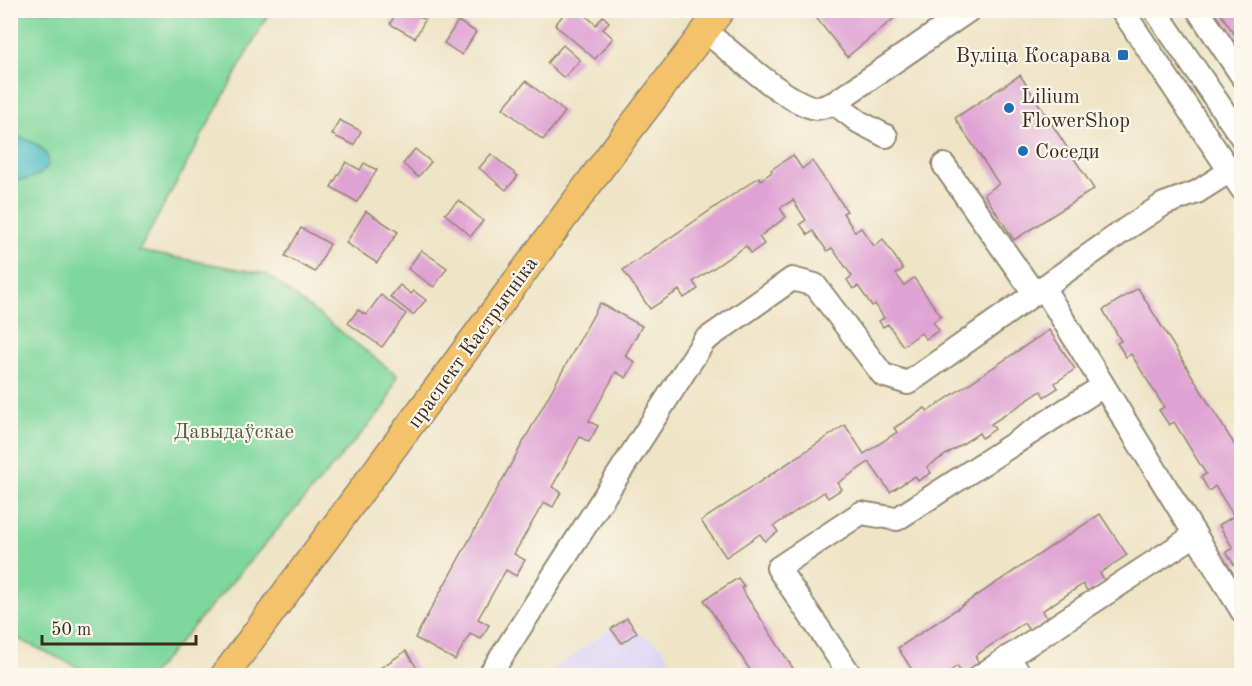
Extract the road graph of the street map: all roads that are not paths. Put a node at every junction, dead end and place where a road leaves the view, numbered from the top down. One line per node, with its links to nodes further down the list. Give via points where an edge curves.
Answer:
1 (1122, 10): 11 (street)
2 (1155, 10): 9 (street)
3 (1198, 10): 6 (street)
4 (968, 11): 7 (street)
5 (713, 21): 7 (street, via 780,89 818,108); 17 (main road, праспект Кастрычніка)
6 (1242, 76)
7 (834, 103): 8 (street)
8 (886, 136)
9 (1242, 138)
10 (944, 165): 12 (street)
11 (1236, 180): 12 (street, via 1164,204)
12 (1038, 290): 13 (street); 18 (street, via 908,383 883,375 815,285 792,279 704,341)
13 (1103, 386): 14 (street); 19 (street, via 897,519 861,513 778,568)
14 (1195, 535): 15 (street); 16 (street)
15 (1242, 611)
16 (1014, 666): 20 (street)
17 (224, 675)
18 (489, 675)
19 (851, 675)
20 (980, 675)

